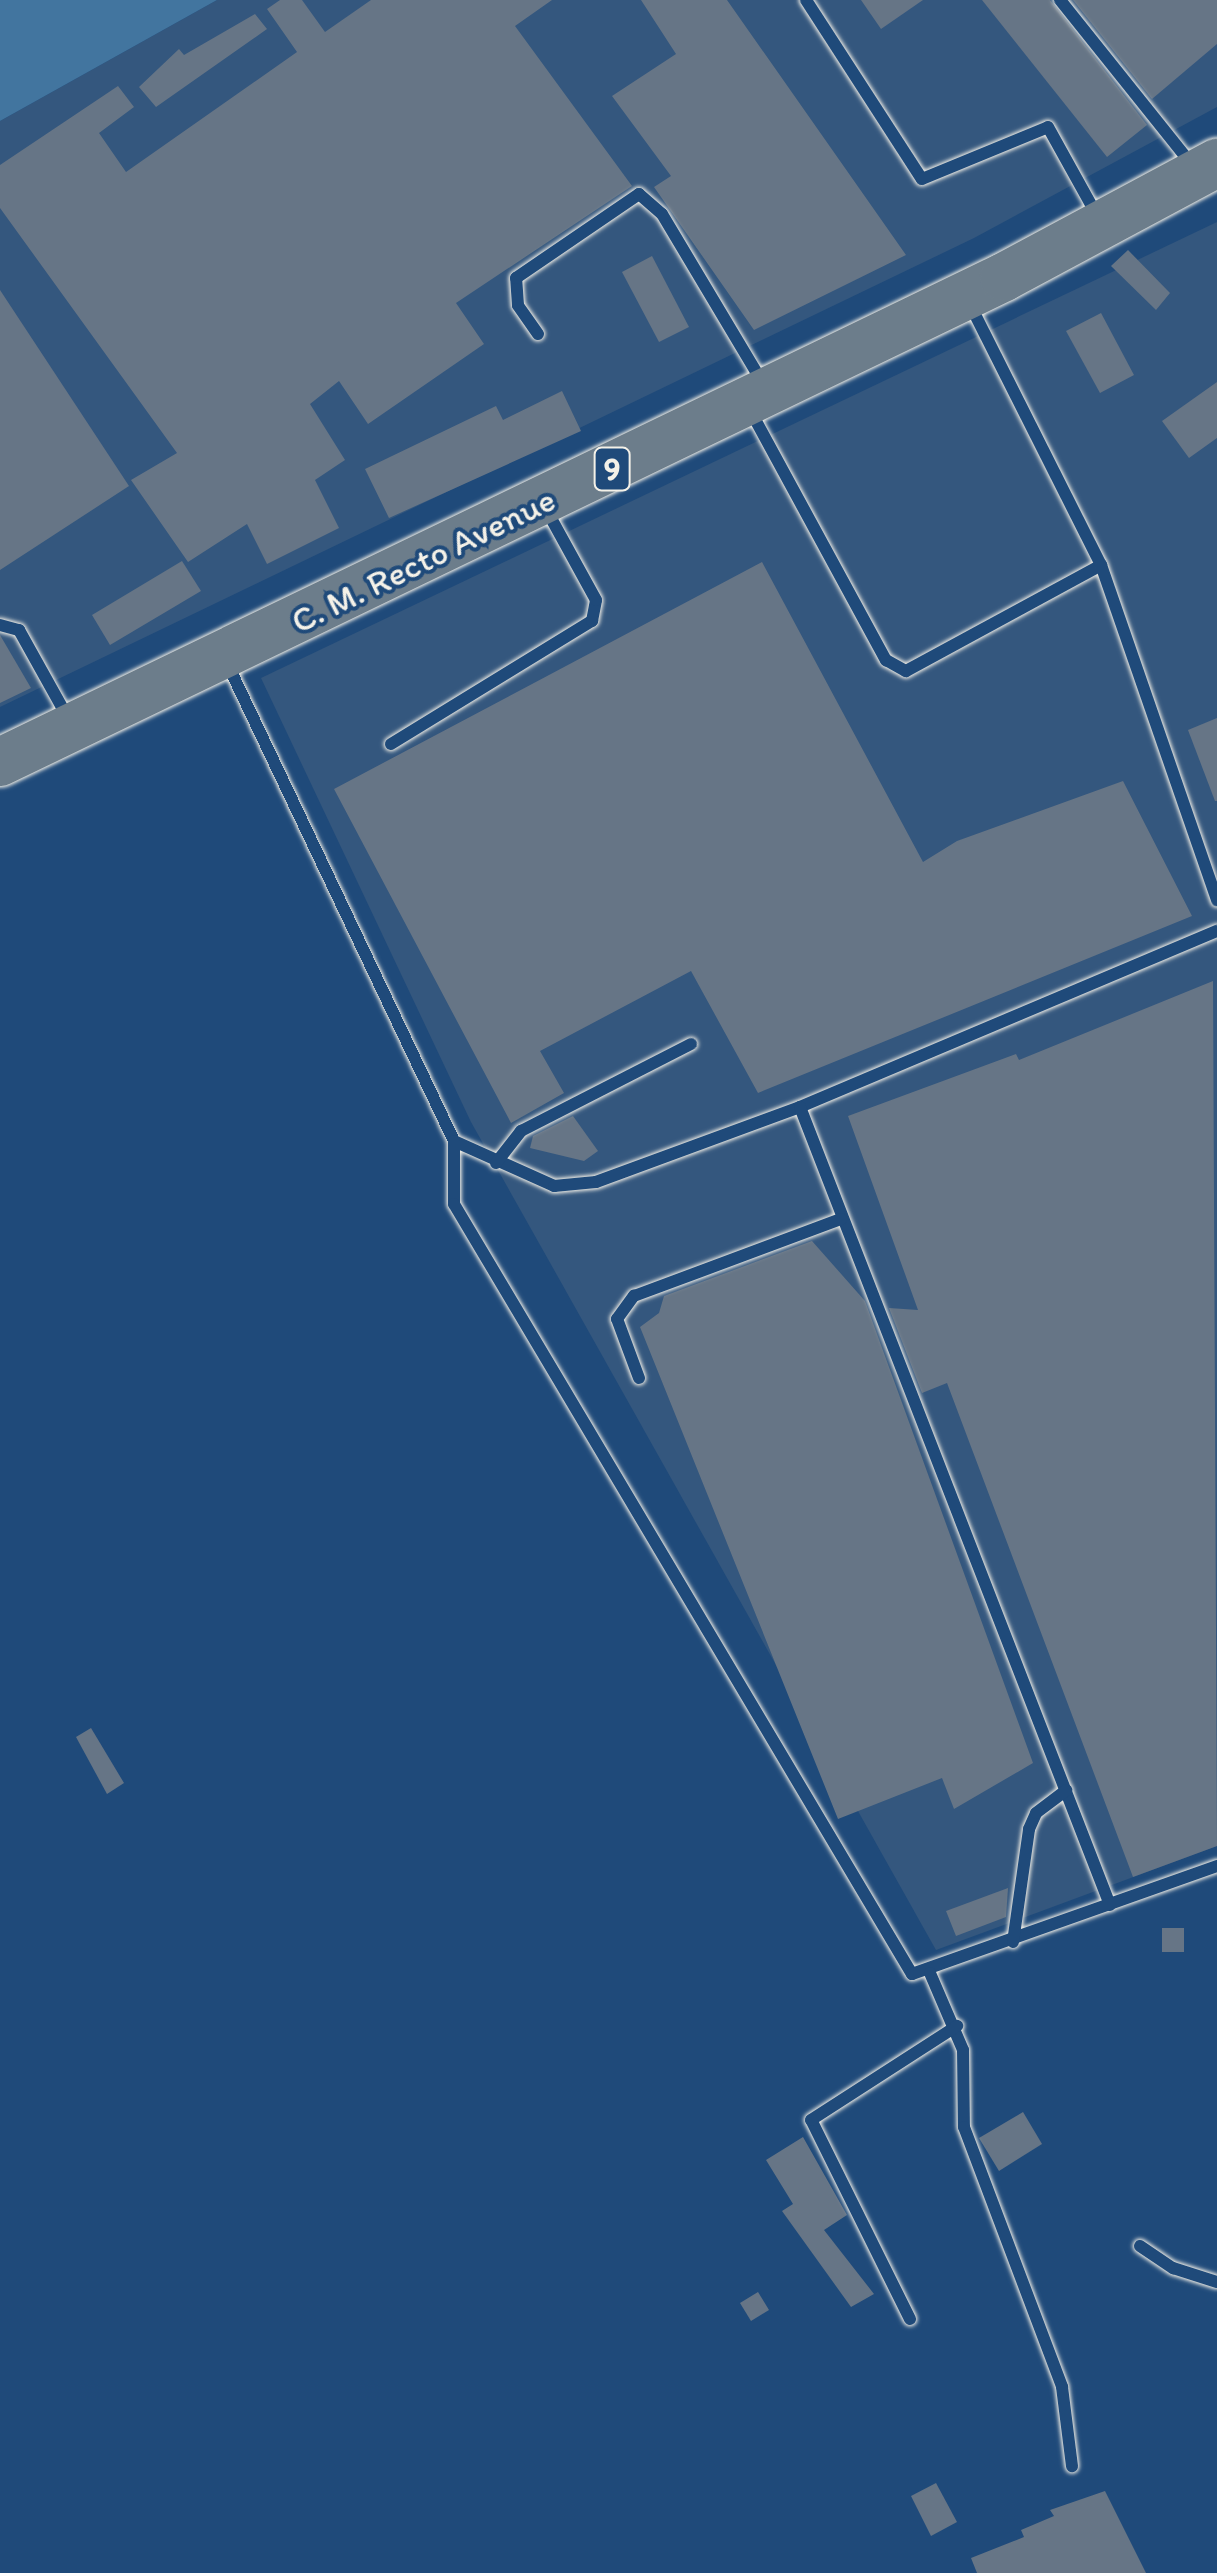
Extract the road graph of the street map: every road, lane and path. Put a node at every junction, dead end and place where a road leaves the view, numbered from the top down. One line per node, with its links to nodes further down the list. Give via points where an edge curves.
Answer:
1 (806, 0): 4 (lane, via 922,179 1048,127)
2 (1060, 0): 3 (lane)
3 (1208, 168): 4 (highway, C. M. Recto Avenue / 9)
4 (1103, 226): 5 (highway, C. M. Recto Avenue / 9)
5 (966, 295): 7 (highway, C. M. Recto Avenue / 9); 9 (lane)
6 (538, 334): 7 (lane, via 518,305 516,278 638,194 662,214)
7 (757, 397): 8 (highway, C. M. Recto Avenue / 9); 9 (lane, via 894,669 906,671)
8 (542, 502): 11 (highway, C. M. Recto Avenue / 9); 13 (lane, via 596,600 592,621)
9 (1101, 565): 15 (lane)
10 (0, 626): 12 (lane, via 19,630)
11 (224, 657): 12 (highway, C. M. Recto Avenue / 9); 19 (lane)
12 (73, 727): 14 (highway, C. M. Recto Avenue / 9)
13 (391, 744)
14 (0, 762)
15 (1217, 900)
16 (1217, 930): 18 (lane)
17 (691, 1044): 20 (lane, via 520,1131)
18 (800, 1107): 20 (lane, via 582,1186 554,1186); 21 (lane)
19 (454, 1141): 20 (lane); 27 (lane, via 454,1204 909,1971)
20 (496, 1163)
21 (840, 1218): 22 (lane, via 623,1304 616,1318); 23 (lane)
22 (639, 1378)
23 (1066, 1790): 25 (lane); 26 (lane, via 1036,1813 1030,1829)
24 (1217, 1866): 25 (lane)
25 (1110, 1905): 26 (lane)
26 (1013, 1942): 27 (lane)
27 (930, 1973): 28 (lane)
28 (957, 2026): 31 (lane, via 811,2120); 32 (lane, via 964,2127 1062,2387)
29 (1140, 2246): 30 (lane, via 1173,2268)
30 (1217, 2282)
31 (910, 2319)
32 (1072, 2466)

